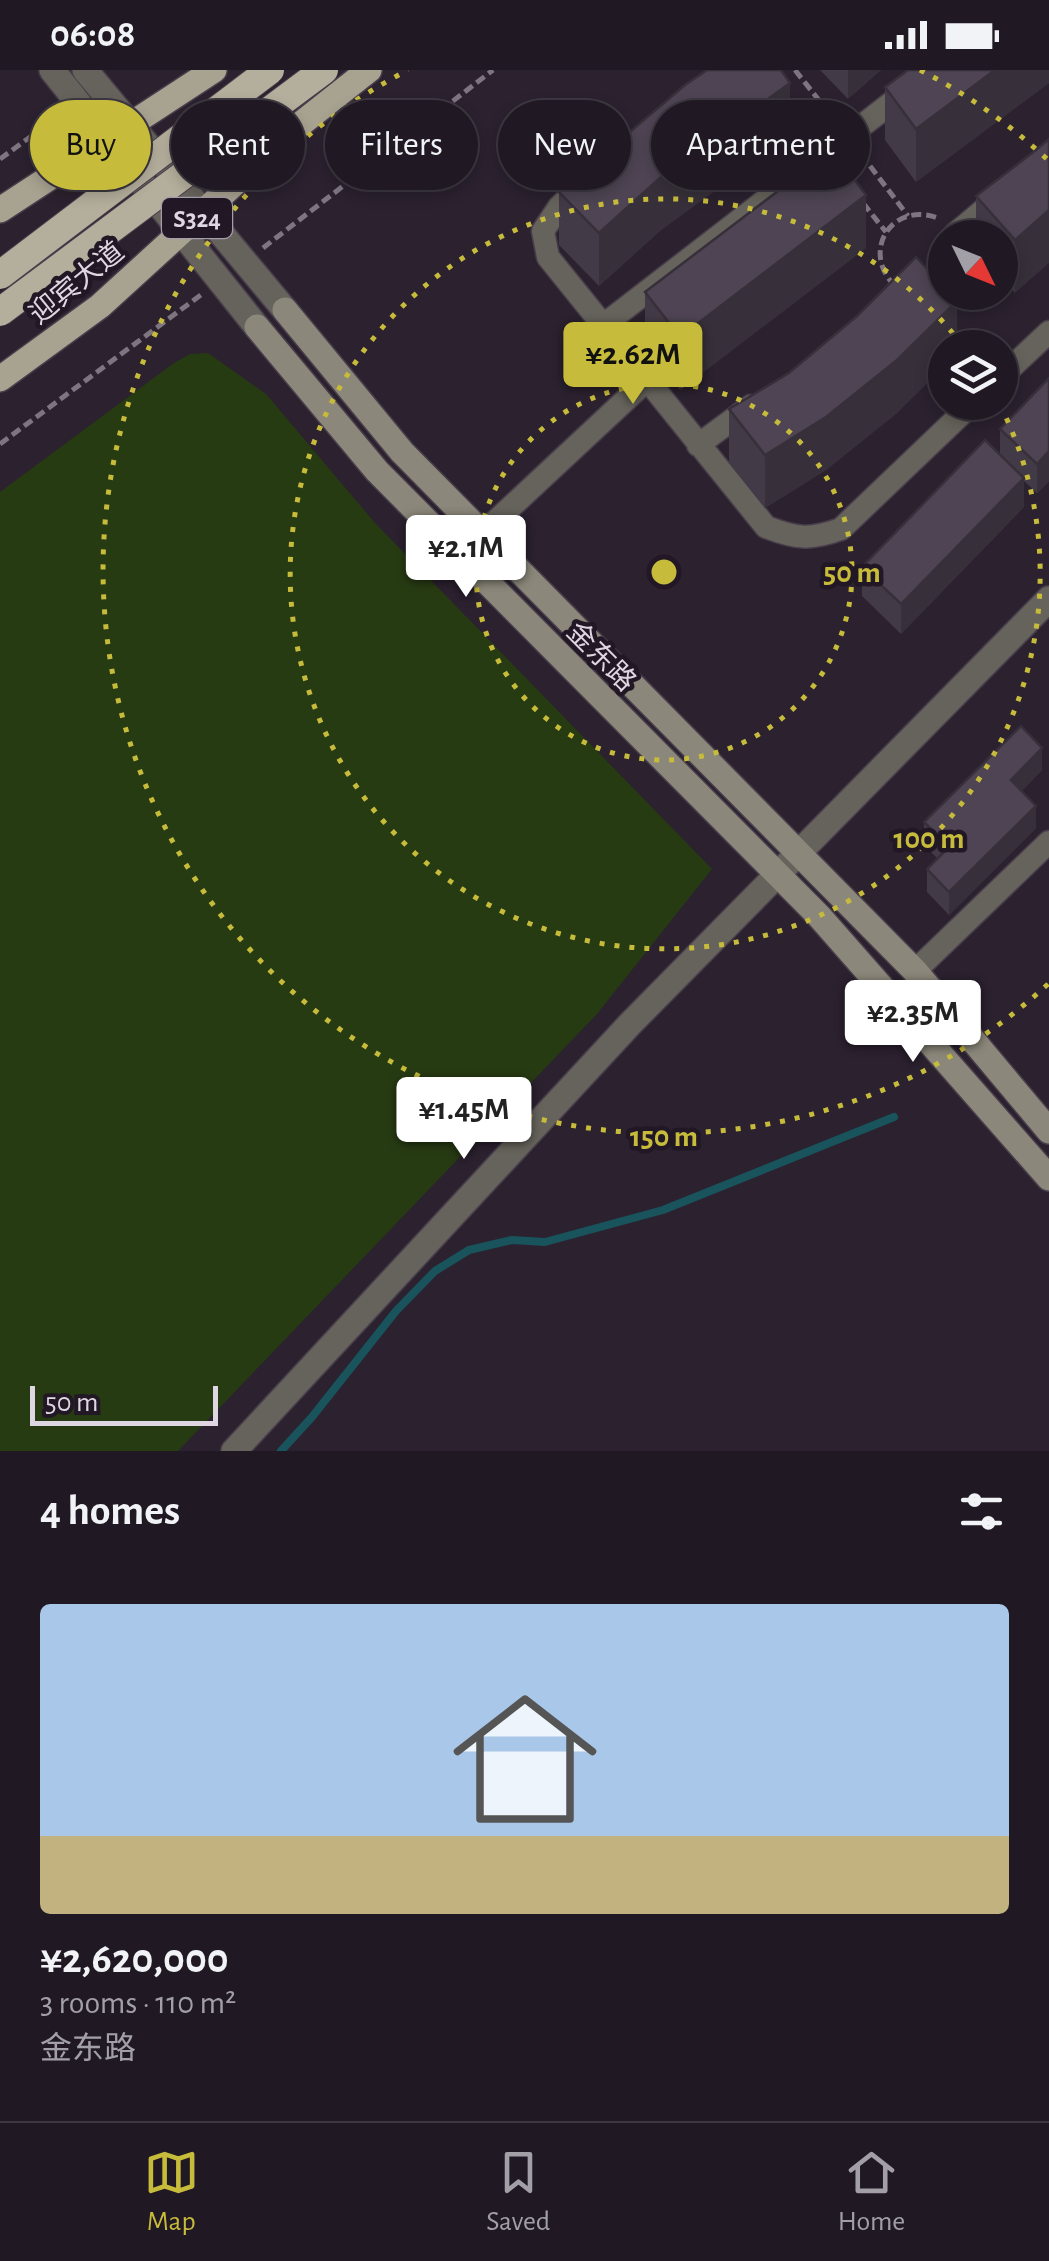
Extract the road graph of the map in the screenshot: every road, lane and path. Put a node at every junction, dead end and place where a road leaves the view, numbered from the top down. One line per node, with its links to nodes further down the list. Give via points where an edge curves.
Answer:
1 (52, 70): 10 (street, 金东路)
2 (85, 70): 11 (street, 金东路)
3 (214, 70): 12 (main road)
4 (253, 70): 14 (highway, bridge)
5 (270, 70): 15 (highway, bridge)
6 (324, 70): 30 (highway, bridge)
7 (369, 70): 23 (main road, 迎宾大道 / S324)
8 (492, 70): 21 (path)
9 (934, 70): 32 (street)
10 (76, 100)
11 (110, 100)
12 (151, 110)
13 (151, 149): 23 (street, 金东路)
14 (151, 158)
15 (151, 159)
16 (1022, 179): 25 (street)
17 (30, 190): 22 (main road)
18 (110, 190): 27 (highway, bridge)
19 (148, 190): 26 (street, 金东路)
20 (578, 190): 32 (street, via 543,231 548,257)
21 (332, 196)
22 (0, 210)
23 (204, 212): 26 (main road, 迎宾大道 / S324); 29 (street, 金东路)
24 (939, 220): 28 (path, via 908,216 886,232 882,268)
25 (975, 220)
26 (181, 232): 31 (street, 金东路); 36 (main road, 迎宾大道 / S324, via 100,306)
27 (0, 275)
28 (896, 287)
29 (285, 310): 42 (main road, 金东路, via 402,452)
30 (0, 312)
31 (256, 327): 46 (main road, 金东路, via 377,471)
32 (602, 327): 37 (street)
33 (1049, 332): 35 (street)
34 (130, 349): 40 (path)
35 (1018, 361)
36 (0, 379)
37 (646, 381): 41 (street); 42 (street)
38 (762, 398): 41 (street)
39 (955, 420): 41 (street, via 841,529 814,539 766,527)
40 (0, 444)
41 (698, 444)
42 (482, 532): 45 (main road, 金东路)
43 (1049, 598): 45 (street)
44 (1049, 842): 47 (street)
45 (799, 852): 46 (street); 47 (main road, 金东路)
46 (777, 874): 49 (main road, 金东路); 50 (street)
47 (915, 971): 48 (main road, 金东路)
48 (1049, 1131)
49 (1049, 1178)
50 (234, 1451)

